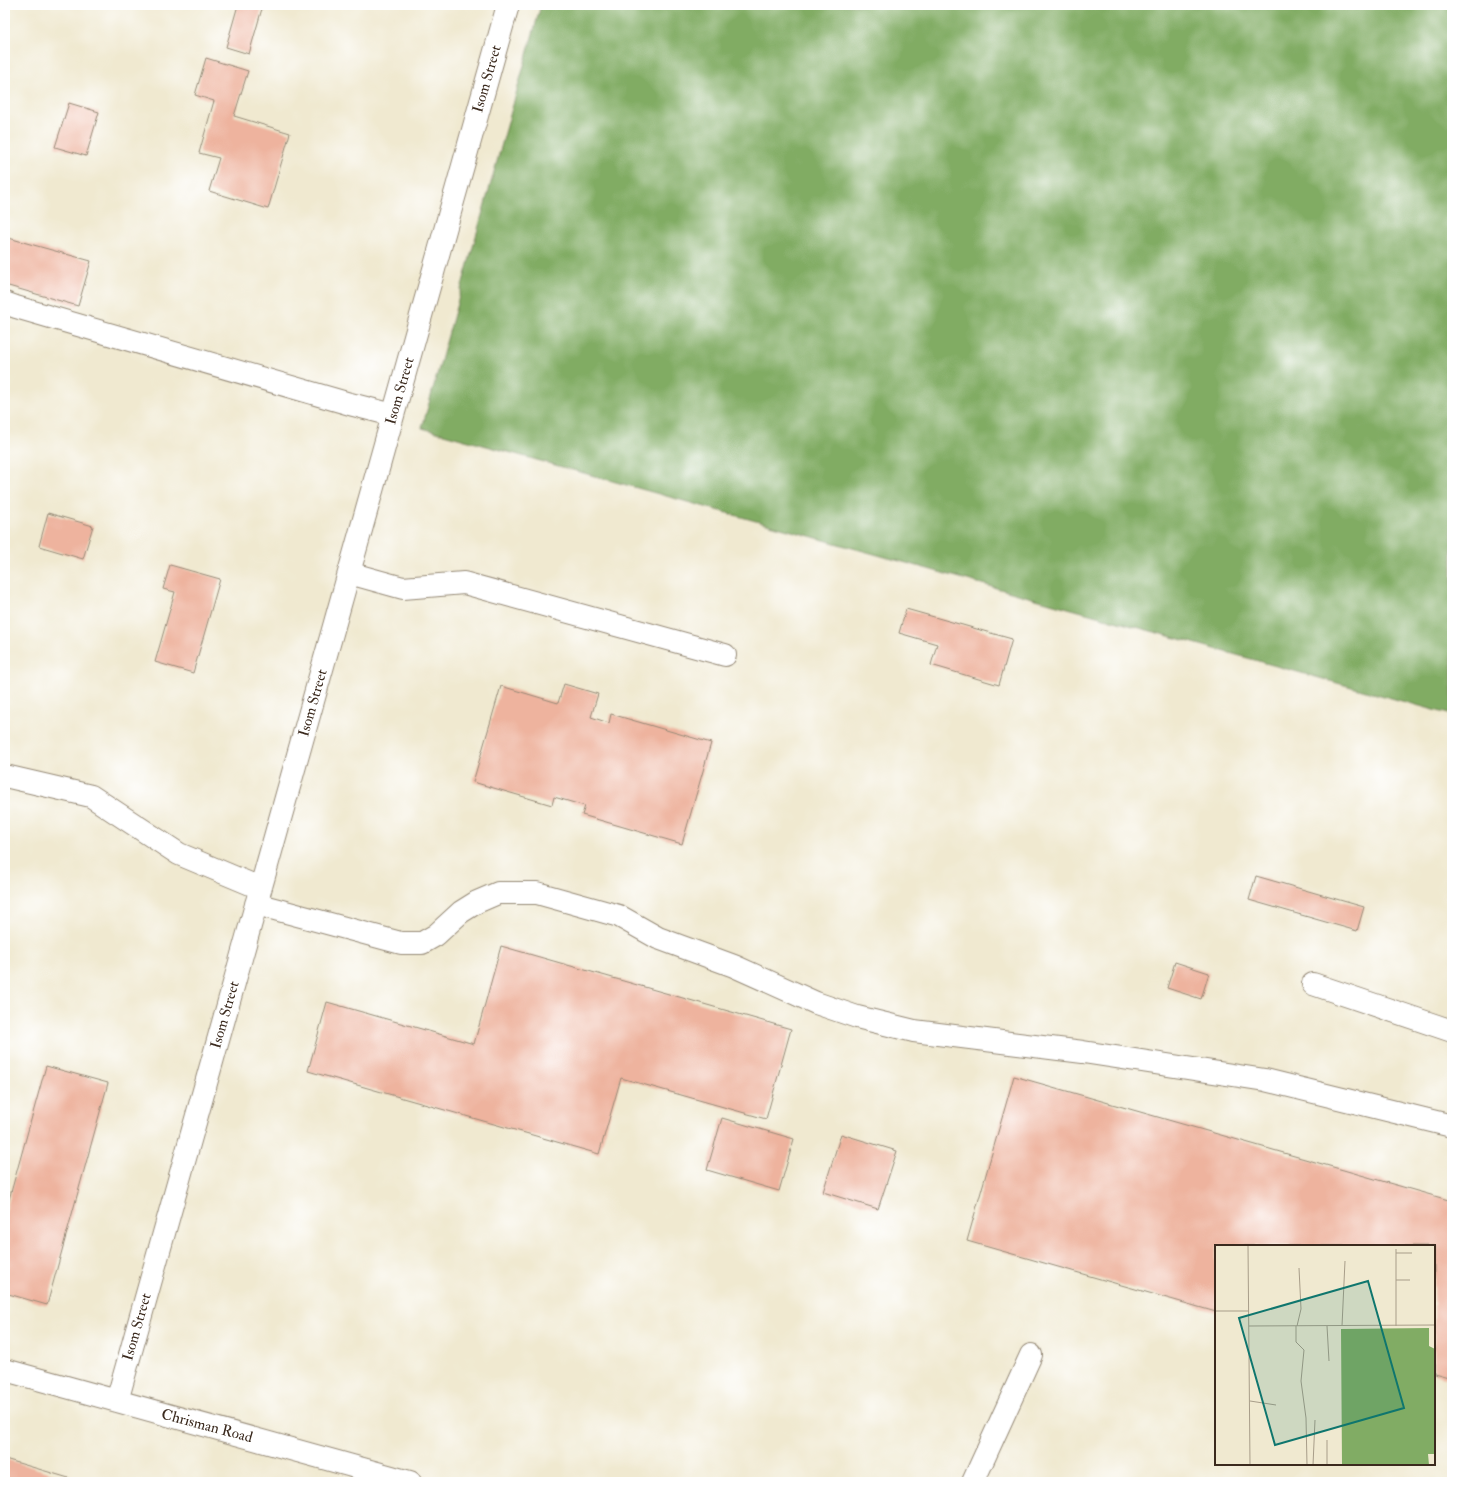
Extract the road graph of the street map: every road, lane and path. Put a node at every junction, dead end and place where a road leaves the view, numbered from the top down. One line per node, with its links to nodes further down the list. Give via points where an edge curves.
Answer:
1 (508, 5): 3 (street, Isom Street)
2 (5, 303): 3 (street)
3 (393, 416): 4 (street, Isom Street)
4 (349, 573): 5 (street, via 403,588 464,584); 7 (street, Isom Street)
5 (725, 655)
6 (5, 776): 7 (street, via 91,796 179,854)
7 (258, 896): 10 (street, via 401,943 422,943 477,902 498,893 537,892 619,916 658,938 734,966 816,1003 857,1017 914,1031 1083,1052 1265,1080); 13 (street, Isom Street)
8 (1312, 984): 9 (street)
9 (1452, 1031)
10 (1452, 1126)
11 (1031, 1355): 15 (street)
12 (5, 1370): 13 (street, Chrisman Road)
13 (116, 1401): 14 (street, Chrisman Road)
14 (410, 1482)
15 (973, 1482)

